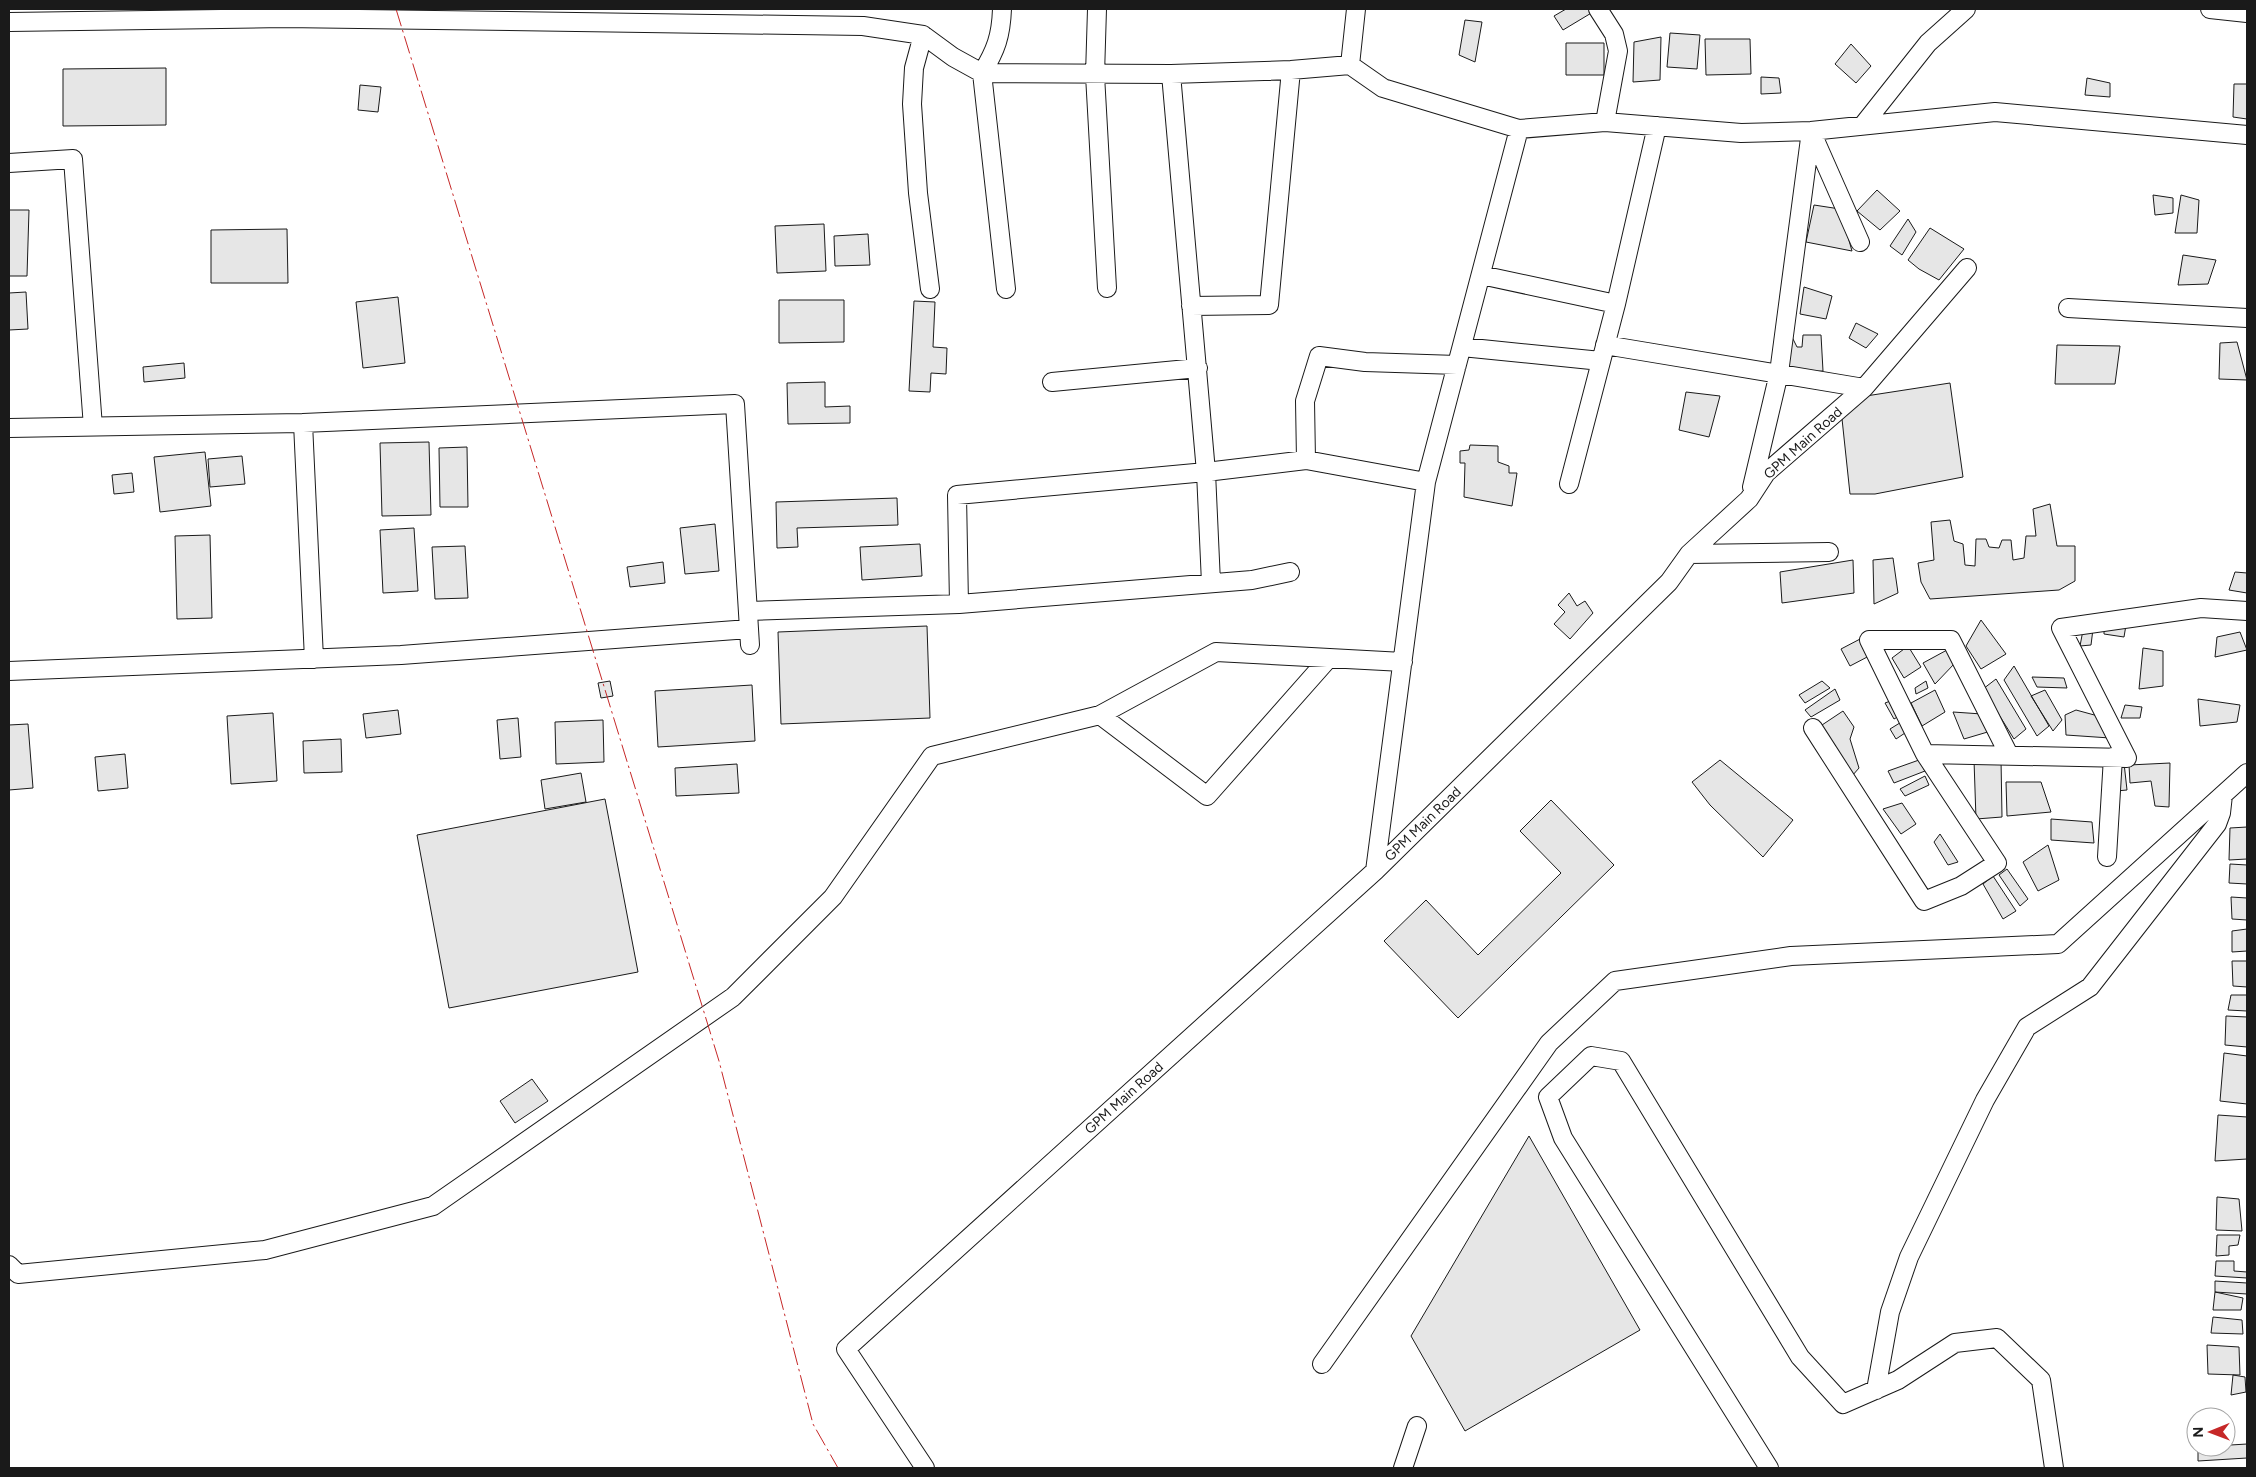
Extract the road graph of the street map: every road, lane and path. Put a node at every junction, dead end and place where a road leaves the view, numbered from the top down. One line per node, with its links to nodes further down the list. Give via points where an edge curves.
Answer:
1 (1002, 9): 13 (street, via 1002,28 996,50)
2 (1097, 9): 15 (street)
3 (1356, 9): 11 (street)
4 (1598, 9): 16 (street, via 1614,34 1618,51)
5 (1966, 9): 18 (street, via 1928,43)
6 (2210, 9): 7 (street)
7 (2247, 12)
8 (527, 15): 9 (street); 10 (street, via 863,26)
9 (9, 22)
10 (923, 35): 13 (street, via 953,57); 27 (street, via 914,68 912,104 918,192)
11 (1350, 66): 12 (street); 19 (street, via 1383,88)
12 (1291, 70): 14 (street); 30 (street, via 1269,305)
13 (982, 72): 15 (street); 28 (street)
14 (1172, 74): 15 (street); 30 (street)
15 (1095, 75): 26 (street)
16 (1605, 122): 17 (street); 19 (street)
17 (1657, 126): 20 (street, via 1741,133); 29 (street)
18 (1863, 126): 20 (street); 21 (street, via 1995,112)
19 (1519, 129): 25 (street)
20 (1811, 131): 23 (street); 37 (street)
21 (2247, 135)
22 (9, 162): 41 (street, via 73,158)
23 (1860, 242)
24 (1967, 268): 39 (street, GPM Main Road)
25 (1481, 275): 29 (street); 33 (street)
26 (1107, 288)
27 (930, 289)
28 (1006, 289)
29 (1616, 304): 34 (street)
30 (1191, 306): 36 (street)
31 (2068, 308): 32 (street)
32 (2247, 318)
33 (1462, 347): 34 (street); 35 (street)
34 (1603, 353): 37 (street); 46 (street)
35 (1457, 366): 43 (street, via 1365,362 1319,356 1305,401); 45 (street)
36 (1198, 368): 38 (street); 44 (street)
37 (1779, 373): 39 (street); 47 (street)
38 (1052, 382)
39 (1864, 388): 47 (street, GPM Main Road, via 1766,473)
40 (303, 423): 41 (street); 53 (street, via 734,404); 56 (street)
41 (93, 427): 42 (street)
42 (9, 428)
43 (1306, 460): 44 (street); 45 (street)
44 (1206, 472): 51 (street); 52 (street, via 957,495)
45 (1426, 482): 57 (street)
46 (1569, 484)
47 (1749, 499): 49 (street, GPM Main Road)
48 (1829, 552): 49 (street)
49 (1689, 554): 67 (street, GPM Main Road, via 1669,582)
50 (1290, 572): 51 (street, via 1252,580)
51 (1211, 583): 52 (street)
52 (959, 604): 53 (street)
53 (748, 611): 56 (street, via 749,637)
54 (2247, 611): 63 (street, via 2201,608 2061,628 2127,758)
55 (1329, 658): 57 (street); 59 (street, via 1216,652); 59 (street, via 1207,796)
56 (314, 659): 58 (street)
57 (1403, 662): 67 (street)
58 (9, 671)
59 (1100, 715): 68 (street, via 932,756 833,897 734,997 433,1206 265,1250 18,1274)
60 (1813, 728): 61 (street, via 1924,901 1962,886 1997,863)
61 (1925, 754): 62 (street); 62 (street, via 1869,640 1951,640)
62 (2009, 755): 63 (street)
63 (2113, 757): 66 (street)
64 (2247, 773): 65 (street)
65 (2223, 795): 69 (street, via 2058,944 1791,956 1615,981 1549,1043); 70 (street, via 2217,824 2090,987 2027,1027 1985,1100 1909,1257 1890,1312)
66 (2107, 857)
67 (1375, 871): 72 (street, GPM Main Road, via 846,1349)
68 (9, 1265)
69 (1322, 1364)
70 (1876, 1390): 74 (street, via 1843,1404 1800,1357 1621,1061 1591,1056 1548,1097 1563,1138); 75 (street, via 1898,1380 1955,1343 1997,1338 2041,1380)
71 (1417, 1426): 73 (street)
72 (926, 1468)
73 (1403, 1468)
74 (1769, 1468)
75 (2054, 1468)

